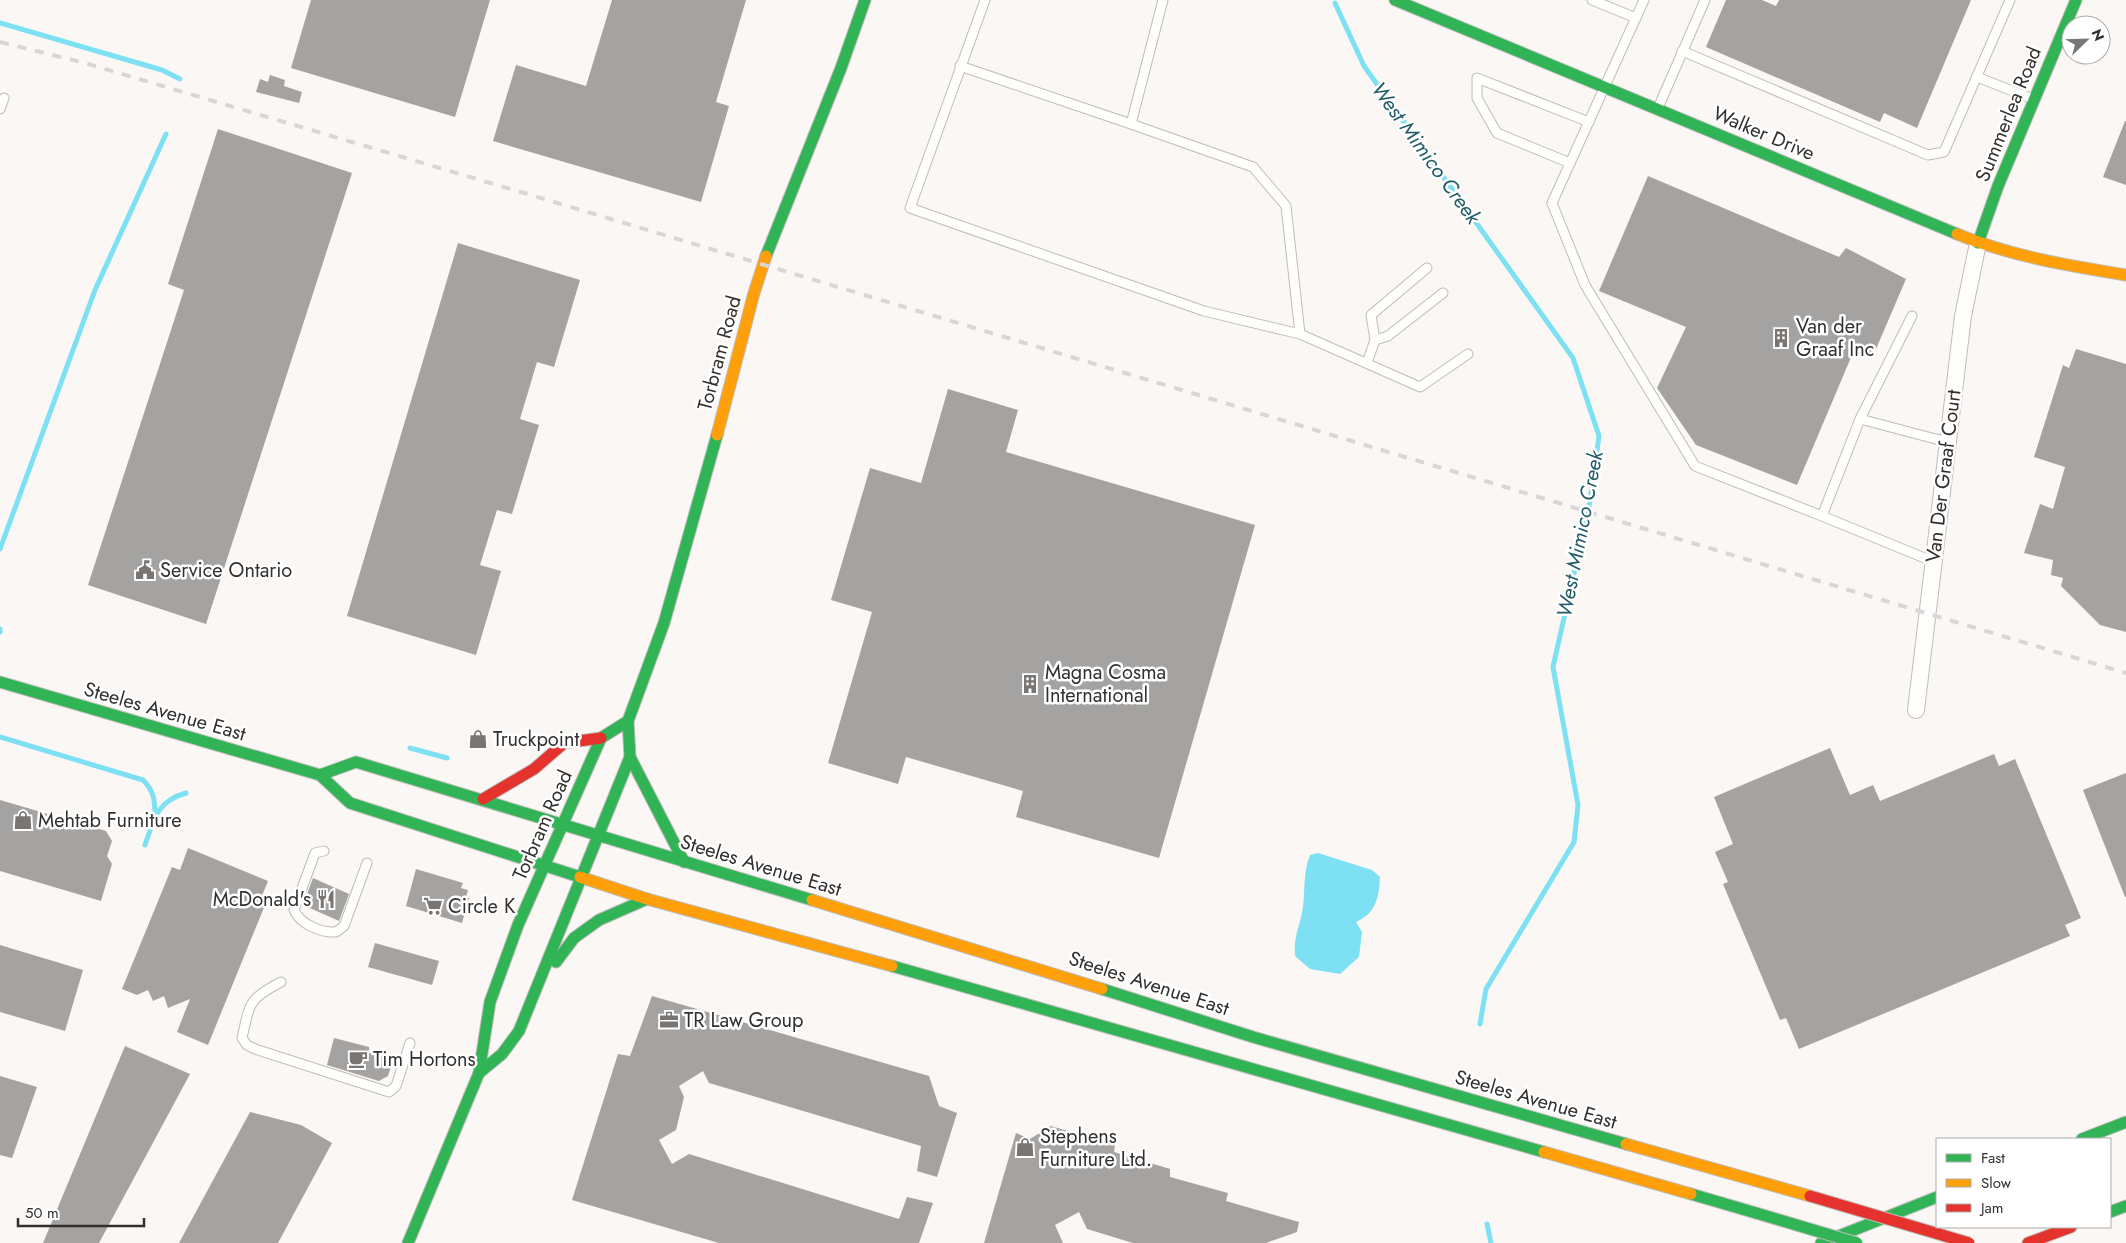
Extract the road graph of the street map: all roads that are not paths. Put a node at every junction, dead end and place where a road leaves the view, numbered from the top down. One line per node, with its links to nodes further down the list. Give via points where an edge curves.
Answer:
1 (865, 0): 37 (main road, Torbram Road, via 763,265 669,605)
2 (985, 0): 12 (lane)
3 (1163, 0): 20 (lane)
4 (1395, 0): 14 (main road, Walker Drive)
5 (1592, 0): 10 (lane)
6 (1644, 0): 10 (lane)
7 (1704, 0): 11 (lane)
8 (2010, 0): 13 (lane)
9 (2076, 0): 16 (main road, Summerlea Road)
10 (1636, 18): 14 (lane)
11 (1682, 51): 13 (lane, via 1928,155 1944,152); 17 (lane)
12 (960, 66): 20 (lane); 27 (lane, via 910,208 1204,311)
13 (1977, 77): 16 (lane)
14 (1604, 87): 17 (main road, Walker Drive); 19 (lane)
15 (4, 98): 18 (lane)
16 (2034, 99): 22 (main road, Summerlea Road)
17 (1658, 108): 22 (main road, Walker Drive)
18 (0, 109)
19 (1589, 122): 21 (lane); 21 (lane, via 1477,78 1477,98 1497,133)
20 (1131, 124): 27 (lane, via 1253,167 1286,206)
21 (1570, 162): 33 (lane, via 1552,203 1581,276 1695,466)
22 (1978, 243): 24 (main road, Walker Drive); 32 (street, Van Der Graaf Court, via 1963,316)
23 (1426, 268): 28 (lane, via 1371,315)
24 (2126, 275)
25 (1444, 293): 28 (lane, via 1388,336)
26 (1912, 316): 31 (lane)
27 (1300, 334): 30 (lane)
28 (1375, 340): 30 (lane)
29 (1468, 354): 30 (lane, via 1420,387)
30 (1367, 363)
31 (1860, 419): 32 (lane); 33 (lane)
32 (1947, 442): 34 (street, Van Der Graaf Court)
33 (1822, 516): 34 (lane)
34 (1932, 561): 36 (street, Van Der Graaf Court)
35 (0, 682): 40 (main road, Steeles Avenue East)
36 (1916, 710)
37 (628, 722): 38 (main road); 39 (main road, Torbram Road)
38 (601, 738): 41 (main road, via 564,743 534,769); 42 (main road, Torbram Road)
39 (630, 757): 43 (main road, Torbram Road); 45 (main road)
40 (320, 775): 41 (main road, Steeles Avenue East, via 356,762); 47 (main road, Steeles Avenue East, via 350,802)
41 (483, 799): 42 (main road, Steeles Avenue East)
42 (563, 824): 43 (main road, Steeles Avenue East); 47 (main road, Torbram Road)
43 (599, 836): 45 (main road, Steeles Avenue East); 48 (main road, Torbram Road)
44 (324, 851): 46 (lane, via 315,853 294,910 297,918 305,923 330,932 344,926)
45 (684, 862): 63 (main road, Steeles Avenue East, bridge, via 1026,964 1253,1037)
46 (367, 864)
47 (545, 865): 48 (main road, Steeles Avenue East); 53 (main road, Torbram Road, via 490,1002)
48 (582, 877): 49 (main road, Steeles Avenue East); 50 (main road, Torbram Road)
49 (647, 899): 50 (main road, via 599,920 574,938); 62 (main road, Steeles Avenue East, bridge, via 961,985)
50 (541, 981): 53 (main road, Torbram Road, via 519,1031 502,1054)
51 (281, 982): 52 (lane, via 259,994 249,1007 242,1038 246,1045 389,1092 396,1086)
52 (410, 1044)
53 (479, 1073): 60 (main road, Torbram Road)
54 (2126, 1122): 55 (main road)
55 (2085, 1138)
56 (1936, 1197): 61 (main road)
57 (2126, 1206): 58 (main road)
58 (2111, 1212)
59 (2068, 1228): 64 (main road)
60 (408, 1243)
61 (1821, 1243)
62 (1856, 1243)
63 (1969, 1243)
64 (2028, 1243)

